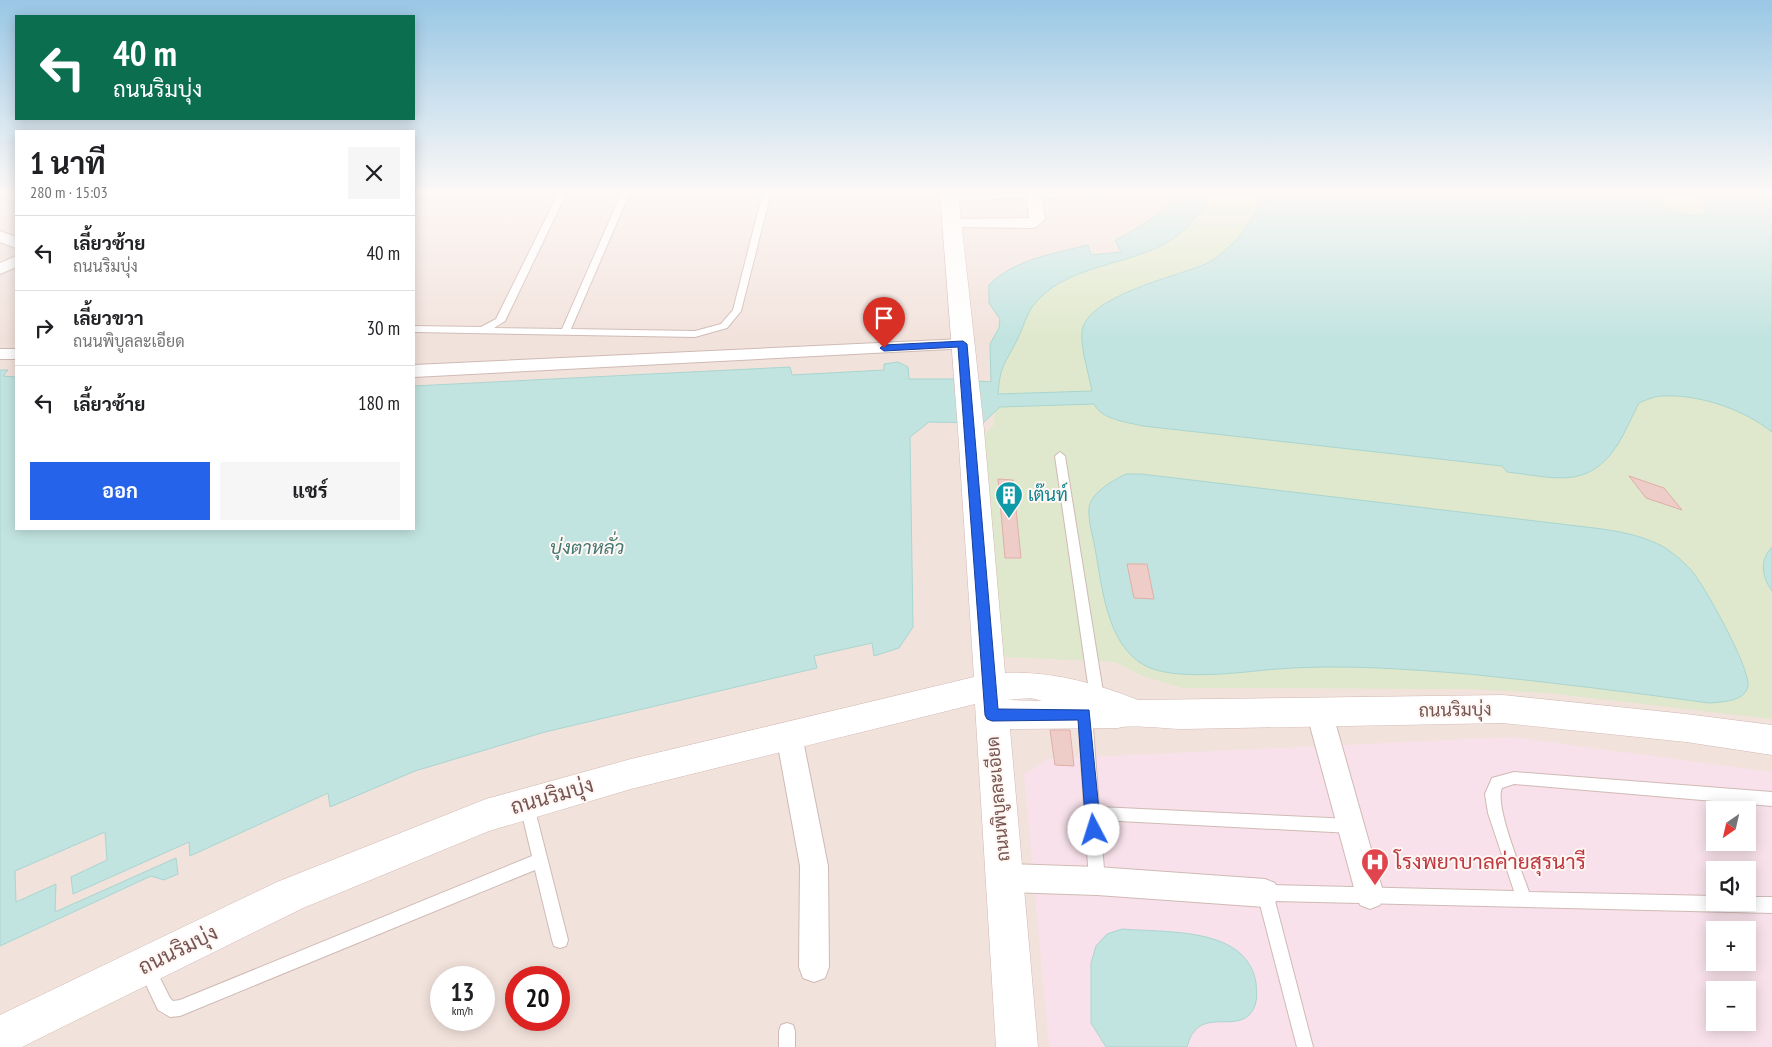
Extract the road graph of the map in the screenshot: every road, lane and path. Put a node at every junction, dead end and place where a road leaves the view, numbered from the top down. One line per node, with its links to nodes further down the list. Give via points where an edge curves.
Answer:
1 (539, 241): 8 (lane, via 500,321)
2 (605, 241): 9 (lane)
3 (755, 241): 9 (lane, via 737,311 724,326 695,334)
4 (954, 241): 10 (street, ถนนพิบูลละเอียด)
5 (15, 262): 6 (street)
6 (0, 269)
7 (415, 330): 8 (lane)
8 (483, 330): 9 (lane)
9 (565, 332)
10 (963, 344): 13 (street); 15 (street, ถนนพิบูลละเอียด)
11 (0, 354): 12 (street)
12 (15, 354)
13 (415, 371)
14 (1060, 456): 16 (lane)
15 (991, 701): 16 (street, ถนนริมบุ่ง); 18 (street, ถนนริมบุ่ง); 25 (street, ถนนพิบูลละเอียด)
16 (1091, 706): 17 (street, ถนนริมบุ่ง, via 1137,714); 22 (lane)
17 (1319, 711): 19 (street, ถนนริมบุ่ง, via 1504,709); 23 (street)
18 (789, 735): 21 (street, ถนนริมบุ่ง, via 630,774); 33 (street, via 814,866)
19 (1772, 740)
20 (1772, 799): 29 (lane, via 1514,778 1497,783 1492,794 1495,813)
21 (527, 804): 24 (lane); 32 (street, ถนนริมบุ่ง, via 486,815 290,895)
22 (1092, 812): 23 (lane); 26 (lane)
23 (1351, 826): 28 (street)
24 (541, 860): 31 (lane); 32 (lane, via 180,1008 170,1009 164,1004)
25 (1005, 878): 26 (street); 35 (street, ถนนพิบูลละเอียด)
26 (1098, 881): 27 (street)
27 (1265, 893): 28 (lane); 36 (lane)
28 (1370, 895): 29 (lane)
29 (1524, 899): 30 (lane)
30 (1772, 905)
31 (560, 940)
32 (145, 966): 34 (street, ถนนริมบุ่ง)
33 (814, 967)
34 (0, 1036)
35 (1017, 1047)
36 (1305, 1047)

